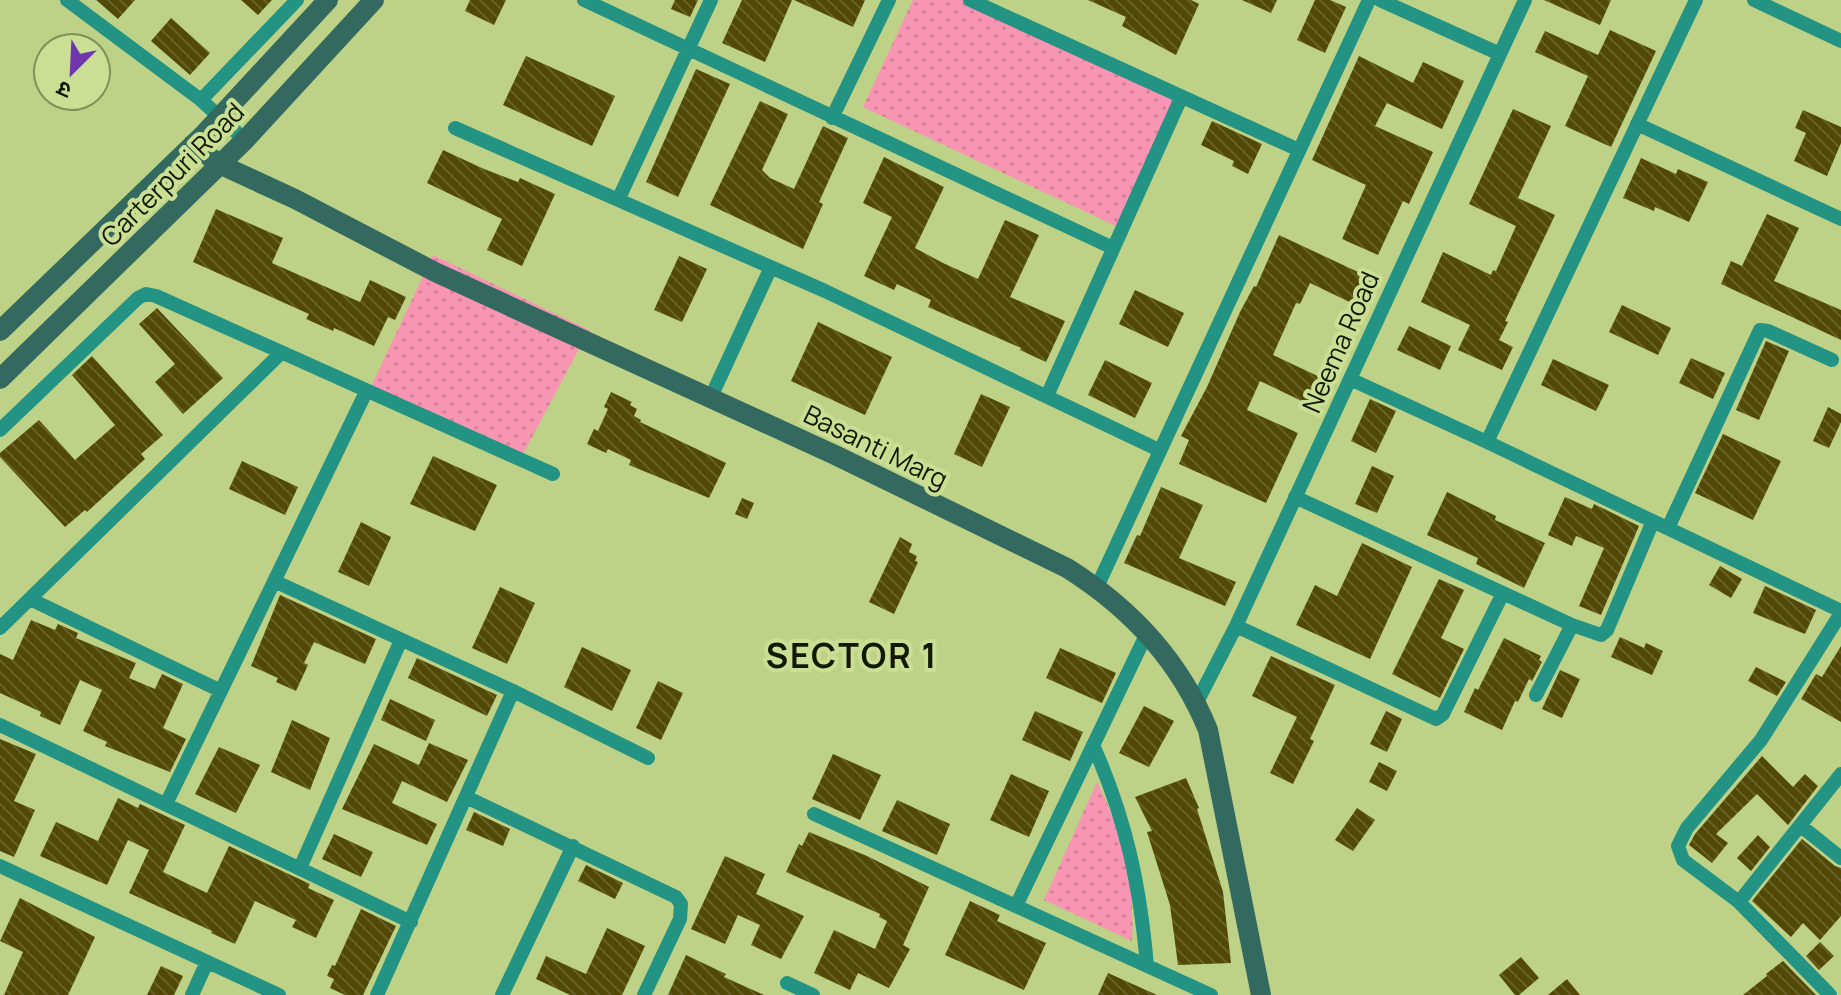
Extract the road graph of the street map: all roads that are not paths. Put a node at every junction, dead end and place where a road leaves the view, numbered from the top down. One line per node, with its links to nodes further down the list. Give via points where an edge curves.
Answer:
1 (297, 0): 18 (street)
2 (328, 0): 19 (street, Carterpuri Road)
3 (374, 0): 23 (street, Carterpuri Road)
4 (584, 0): 15 (street)
5 (711, 0): 15 (street)
6 (889, 0): 20 (street)
7 (970, 0): 17 (street)
8 (1369, 0): 25 (street)
9 (1380, 0): 16 (street)
10 (1525, 0): 16 (street, Neema Road)
11 (1696, 0): 21 (street)
12 (1754, 0): 14 (street)
13 (73, 2): 18 (street)
14 (1841, 40)
15 (688, 48): 20 (street); 27 (street)
16 (1500, 54): 35 (street, Neema Road)
17 (1181, 98): 25 (street); 29 (street)
18 (201, 100): 19 (street)
19 (218, 118): 23 (street); 24 (street, Carterpuri Road)
20 (832, 118): 29 (street)
21 (1637, 124): 28 (street); 40 (street)
22 (455, 128): 27 (street)
23 (245, 140): 26 (street, Carterpuri Road)
24 (193, 144): 26 (street, Basanti Marg); 31 (street, Carterpuri Road)
25 (1299, 150): 41 (street)
26 (219, 164): 34 (street, Carterpuri Road); 38 (street, Basanti Marg, via 435,272)
27 (619, 198): 30 (street)
28 (1841, 219)
29 (1113, 248): 37 (street)
30 (771, 267): 37 (street); 38 (street)
31 (0, 331)
32 (281, 353): 36 (street); 39 (street, via 146,294); 49 (street)
33 (1832, 360): 45 (street, via 1760,330)
34 (0, 379)
35 (1350, 379): 40 (street); 43 (street, Neema Road)
36 (366, 392): 42 (street); 46 (street)
37 (1047, 396): 41 (street)
38 (711, 397): 47 (street, Basanti Marg)
39 (0, 430)
40 (1487, 442): 44 (street)
41 (1159, 450): 47 (street)
42 (553, 474)
43 (1295, 497): 48 (street); 52 (street, Neema Road)
44 (1653, 521): 45 (street); 51 (street, via 1607,630 1601,635)
45 (1668, 528): 50 (street)
46 (274, 581): 55 (street); 56 (street)
47 (1097, 587): 54 (street, Basanti Marg)
48 (1503, 593): 51 (street); 52 (street, via 1436,719)
49 (30, 599): 53 (street); 56 (street)
50 (1841, 612): 72 (street, via 1761,740 1687,828 1678,846 1683,860)
51 (1572, 625): 58 (street)
52 (1236, 626): 59 (street, Neema Road)
53 (0, 628)
54 (1147, 633): 59 (street, Basanti Marg); 61 (street)
55 (401, 640): 57 (street); 71 (street)
56 (219, 690): 65 (street)
57 (513, 691): 62 (street); 64 (street)
58 (1536, 695)
59 (1197, 702): 85 (street, Basanti Marg, via 1208,730)
60 (0, 725): 65 (street)
61 (1093, 745): 73 (street); 76 (street, via 1129,841)
62 (648, 758)
63 (1841, 774): 67 (street)
64 (466, 797): 68 (street); 74 (street)
65 (166, 804): 71 (street)
66 (814, 814): 73 (street)
67 (1801, 826): 69 (street); 72 (street)
68 (573, 846): 81 (street); 82 (street, via 681,904 680,919)
69 (1841, 858)
70 (0, 866): 75 (street)
71 (300, 868): 74 (street)
72 (1739, 902): 86 (street)
73 (1016, 906): 76 (street)
74 (411, 922): 80 (street)
75 (207, 962): 78 (street); 79 (street)
76 (1147, 966): 84 (street)
77 (787, 983): 83 (street)
78 (192, 995)
79 (279, 995)
80 (377, 995)
81 (502, 995)
82 (644, 995)
83 (813, 995)
84 (1211, 995)
85 (1261, 995)
86 (1830, 995)

